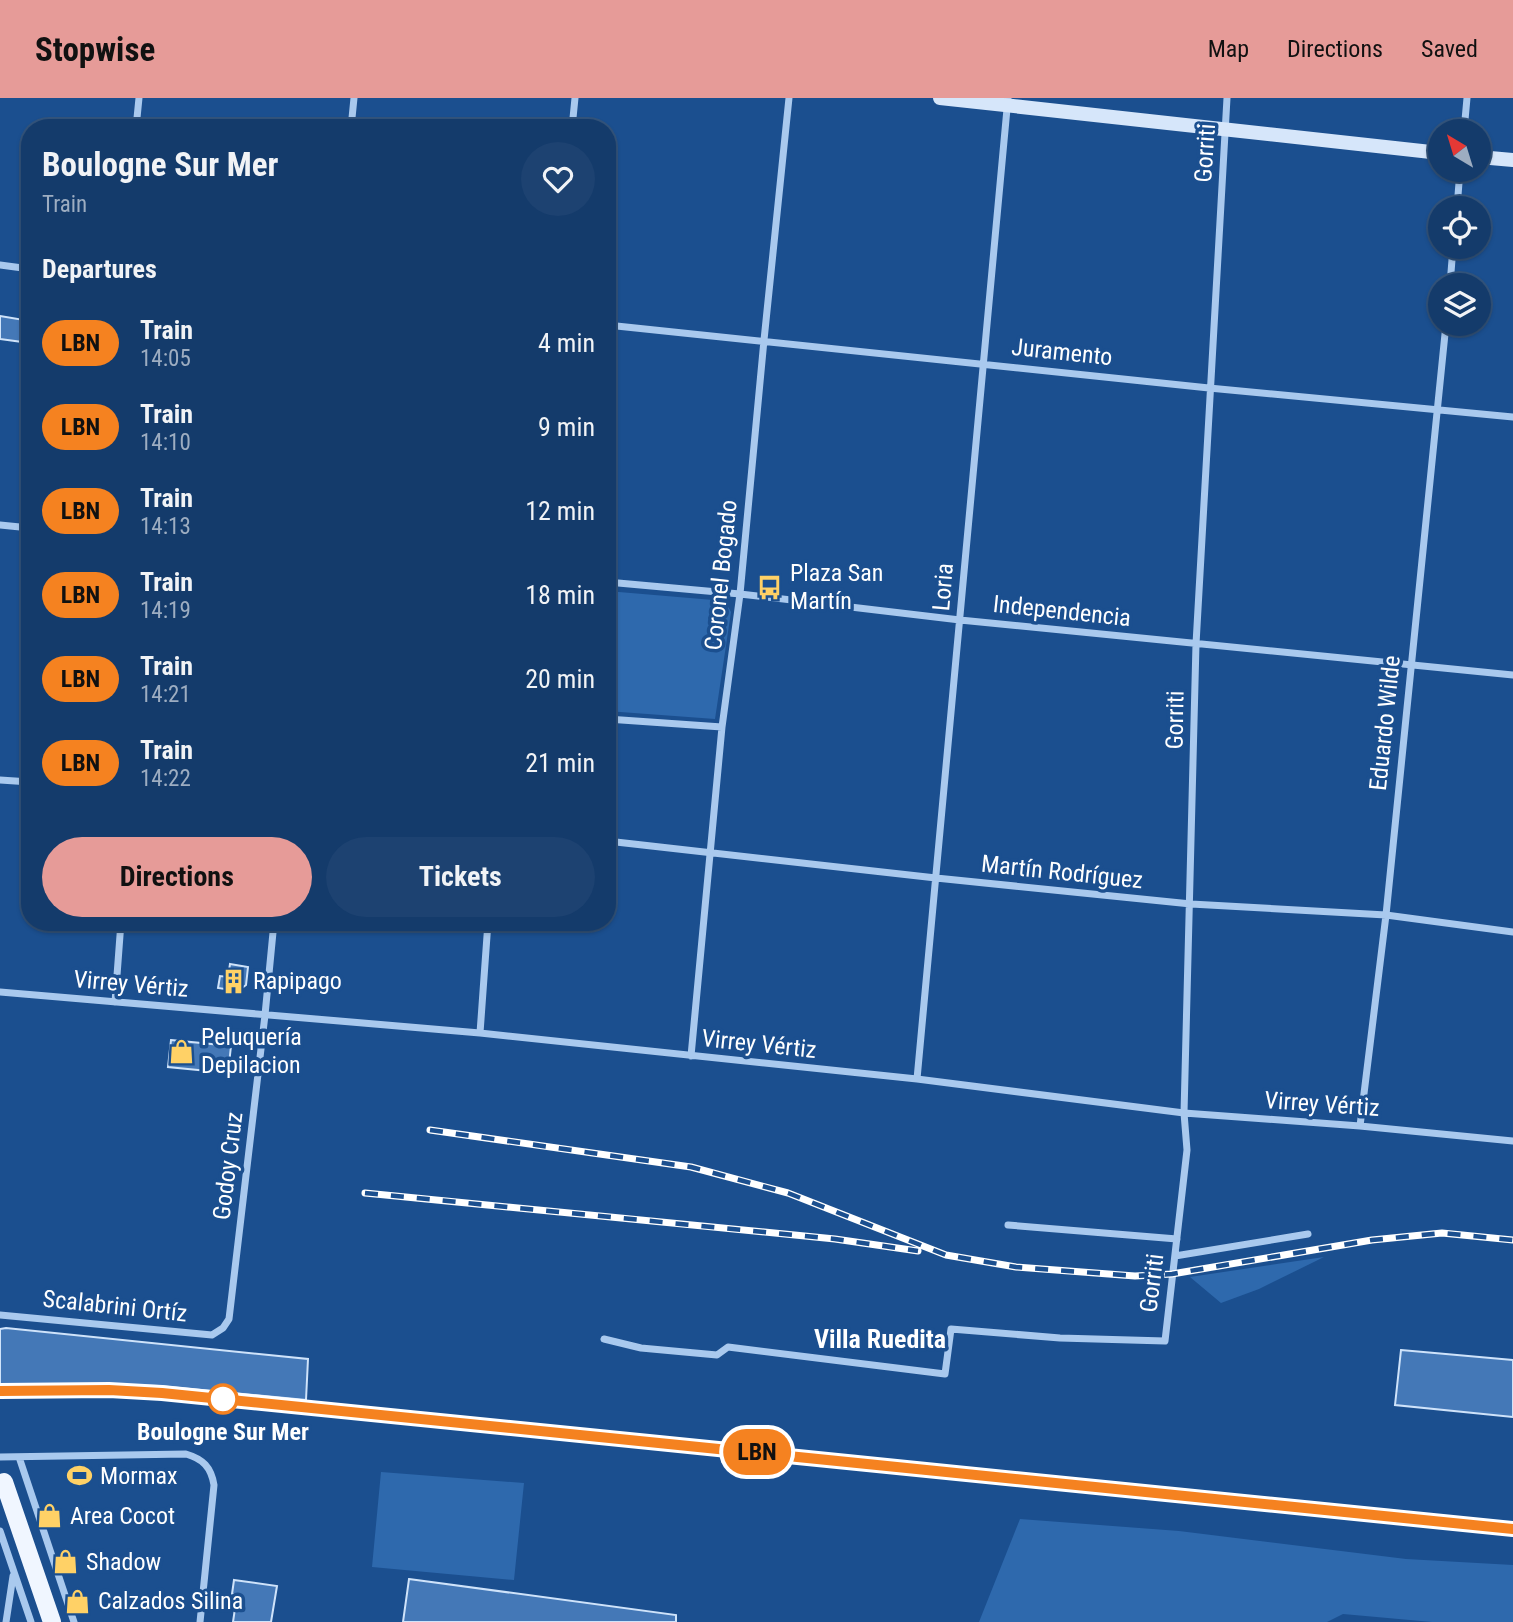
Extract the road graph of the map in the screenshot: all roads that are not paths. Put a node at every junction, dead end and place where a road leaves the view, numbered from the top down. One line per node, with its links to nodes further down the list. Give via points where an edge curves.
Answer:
1 (139, 98): 9 (street)
2 (354, 98): 10 (street)
3 (575, 98): 11 (street)
4 (789, 98): 21 (street, Coronel Bogado)
5 (940, 98): 8 (street)
6 (1227, 98): 13 (street, Gorriti)
7 (1467, 98): 12 (street)
8 (1008, 102): 13 (street); 22 (street, Loria)
9 (137, 119)
10 (352, 119)
11 (573, 119)
12 (1465, 119)
13 (1226, 130): 14 (street); 23 (street, Gorriti)
14 (1428, 152)
15 (1491, 158): 16 (street)
16 (1513, 160)
17 (0, 265): 18 (street)
18 (21, 268)
19 (616, 326): 21 (street, Juramento)
20 (1445, 336): 24 (street, Eduardo Wilde)
21 (764, 340): 22 (street, Juramento); 29 (street, Coronel Bogado)
22 (983, 363): 23 (street, Juramento); 30 (street, Loria)
23 (1209, 388): 24 (street, Juramento); 31 (street, Gorriti)
24 (1439, 411): 25 (street, Juramento); 32 (street, Eduardo Wilde)
25 (1513, 417)
26 (0, 525): 27 (street)
27 (21, 527)
28 (616, 583): 29 (street, Independencia)
29 (740, 594): 30 (street, Independencia); 35 (street, Coronel Bogado)
30 (960, 620): 31 (street, Independencia); 40 (street, Loria)
31 (1196, 644): 32 (street, Independencia); 41 (street, Gorriti)
32 (1410, 666): 33 (street, Independencia); 42 (street, Eduardo Wilde)
33 (1513, 675)
34 (616, 720): 35 (street)
35 (722, 727): 39 (street, Coronel Bogado)
36 (0, 779): 37 (street)
37 (21, 781)
38 (616, 842): 39 (street, Martín Rodríguez)
39 (712, 854): 40 (street, Martín Rodríguez); 51 (street, Coronel Bogado)
40 (936, 878): 41 (street, Martín Rodríguez); 52 (street, Loria)
41 (1191, 904): 42 (street, Martín Rodríguez); 53 (street, Gorriti)
42 (1386, 915): 46 (street, Martín Rodríguez); 54 (street, Eduardo Wilde)
43 (120, 931): 48 (street)
44 (273, 931): 49 (street, Godoy Cruz)
45 (487, 931): 50 (street)
46 (1513, 932)
47 (0, 992): 48 (street, Virrey Vértiz)
48 (115, 1002): 49 (street, Virrey Vértiz)
49 (265, 1015): 50 (street, Virrey Vértiz); 61 (street, Godoy Cruz, via 229,1320)
50 (480, 1033): 51 (street, Virrey Vértiz)
51 (691, 1056): 52 (street, Virrey Vértiz)
52 (917, 1079): 53 (street, Virrey Vértiz)
53 (1184, 1114): 54 (street, Virrey Vértiz); 58 (street, Gorriti, via 1188,1150)
54 (1360, 1126): 55 (street, Virrey Vértiz)
55 (1513, 1141)
56 (1008, 1225): 58 (street)
57 (1308, 1234): 59 (street)
58 (1177, 1239): 59 (street, Gorriti)
59 (1175, 1256): 62 (street, Gorriti, via 1165,1341 951,1329 944,1374 729,1347 717,1355 641,1348)
60 (0, 1315): 61 (street, Scalabrini Ortíz, via 212,1335)
61 (223, 1328)
62 (604, 1339)
63 (0, 1457): 64 (street)
64 (19, 1457): 71 (street); 72 (street, via 186,1454 206,1464 214,1485)
65 (4, 1482): 70 (main road)
66 (0, 1531): 67 (street)
67 (13, 1575): 68 (street); 69 (street)
68 (6, 1622)
69 (31, 1622)
70 (52, 1622)
71 (74, 1622)
72 (200, 1622)

